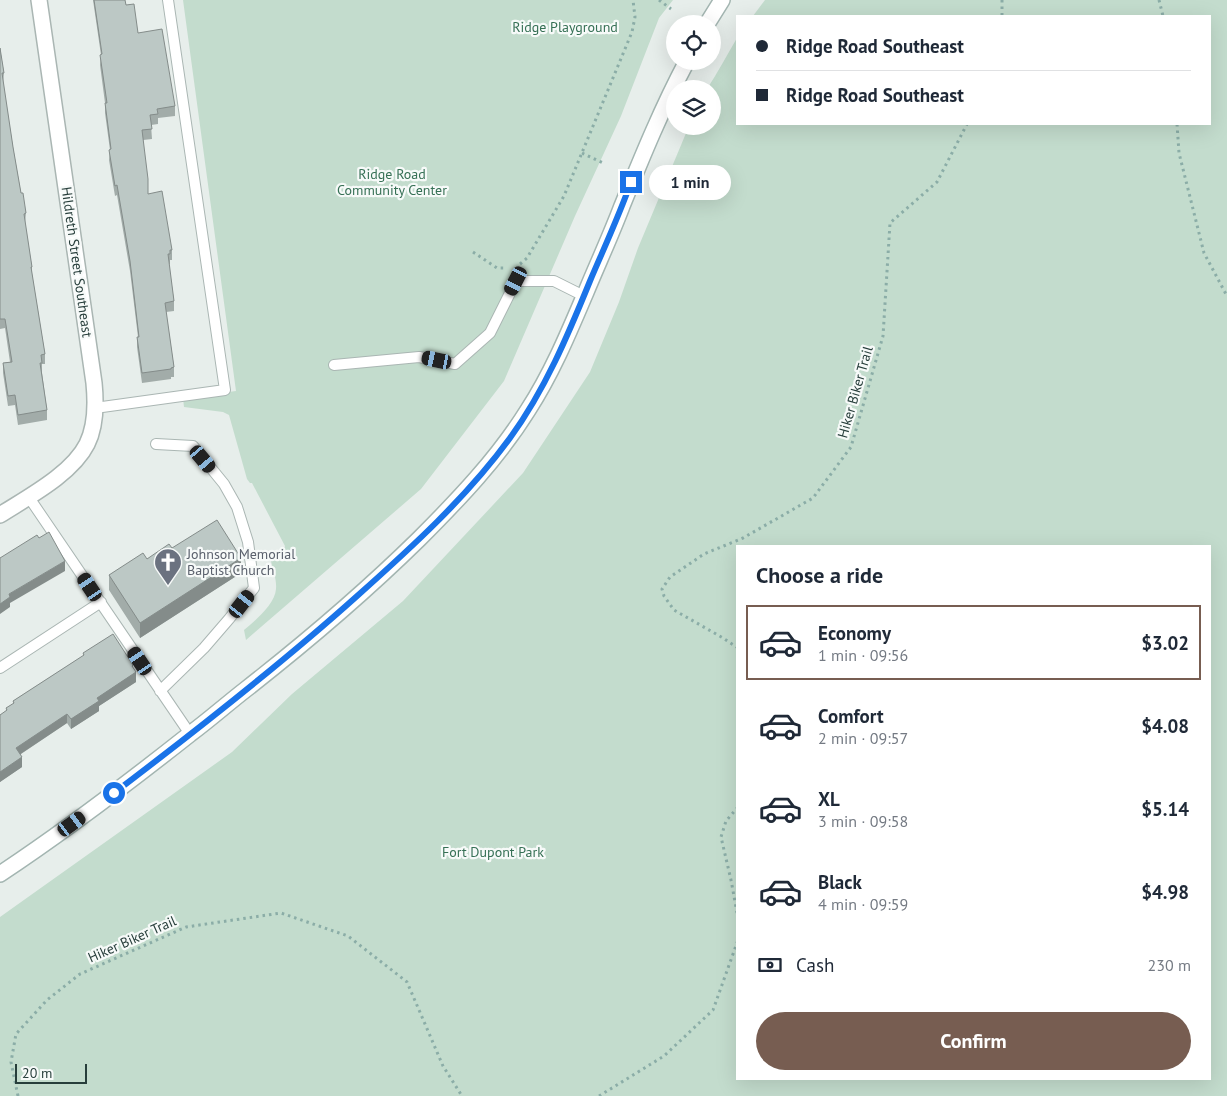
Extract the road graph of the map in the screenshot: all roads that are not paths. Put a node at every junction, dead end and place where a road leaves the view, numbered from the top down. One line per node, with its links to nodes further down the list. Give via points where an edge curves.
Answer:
1 (39, 0): 8 (main road, Hildreth Street Southeast)
2 (168, 0): 8 (lane, via 224,390)
3 (722, 0): 4 (main road)
4 (713, 15)
5 (682, 70): 6 (main road, via 634,174)
6 (584, 296): 7 (lane, via 554,282 516,281 490,333 456,364 419,357); 15 (main road, via 529,409 511,437 467,490 396,561 318,631)
7 (334, 365)
8 (96, 408): 10 (main road, Hildreth Street Southeast, via 87,444 75,462)
9 (156, 444): 14 (lane, via 193,446 224,484 237,506 248,542 254,588 204,648)
10 (28, 496): 11 (main road, Hildreth Street Southeast); 12 (lane)
11 (0, 515)
12 (101, 602): 13 (lane); 14 (lane)
13 (0, 668)
14 (160, 691): 15 (lane)
15 (190, 734): 16 (main road)
16 (0, 874)

